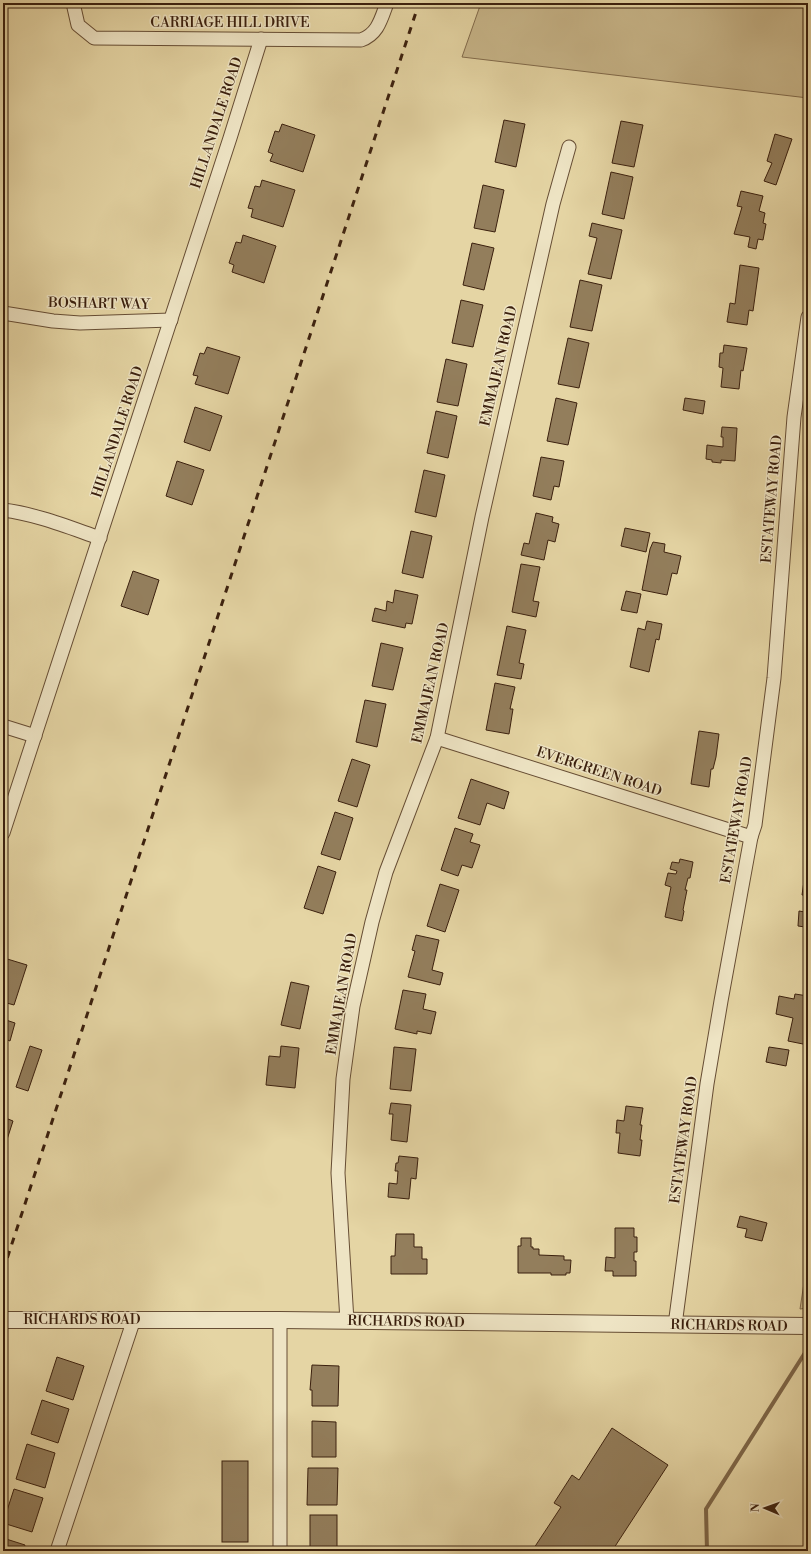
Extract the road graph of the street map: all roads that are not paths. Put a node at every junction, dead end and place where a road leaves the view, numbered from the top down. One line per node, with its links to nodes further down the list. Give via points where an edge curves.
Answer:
1 (73, 3): 3 (street, CARRIAGE HILL DRIVE, via 78,25 94,38)
2 (387, 3): 3 (street, CARRIAGE HILL DRIVE, via 376,31 361,40)
3 (261, 39): 7 (street, HILLANDALE ROAD)
4 (569, 147): 12 (street, EMMAJEAN ROAD, via 551,211 484,509)
5 (3, 313): 7 (street, BOSHART WAY, via 80,323)
6 (808, 317): 14 (street, ESTATEWAY ROAD, via 794,417 774,678 755,825)
7 (171, 320): 9 (street, HILLANDALE ROAD)
8 (3, 510): 9 (street, via 40,518)
9 (100, 538): 11 (street, HILLANDALE ROAD)
10 (3, 726): 11 (street)
11 (35, 736): 13 (street, HILLANDALE ROAD)
12 (437, 738): 14 (street, EVERGREEN ROAD); 18 (street, EMMAJEAN ROAD, via 386,872 372,922 354,1006 343,1079 338,1173)
13 (3, 833)
14 (751, 837): 19 (street, ESTATEWAY ROAD, via 707,1084)
15 (3, 1320): 16 (street, RICHARDS ROAD)
16 (134, 1320): 17 (street, RICHARDS ROAD); 21 (street)
17 (280, 1320): 18 (street, RICHARDS ROAD); 22 (street)
18 (346, 1321): 19 (street, RICHARDS ROAD)
19 (675, 1325): 20 (street, RICHARDS ROAD)
20 (808, 1326)
21 (57, 1551)
22 (280, 1551)

